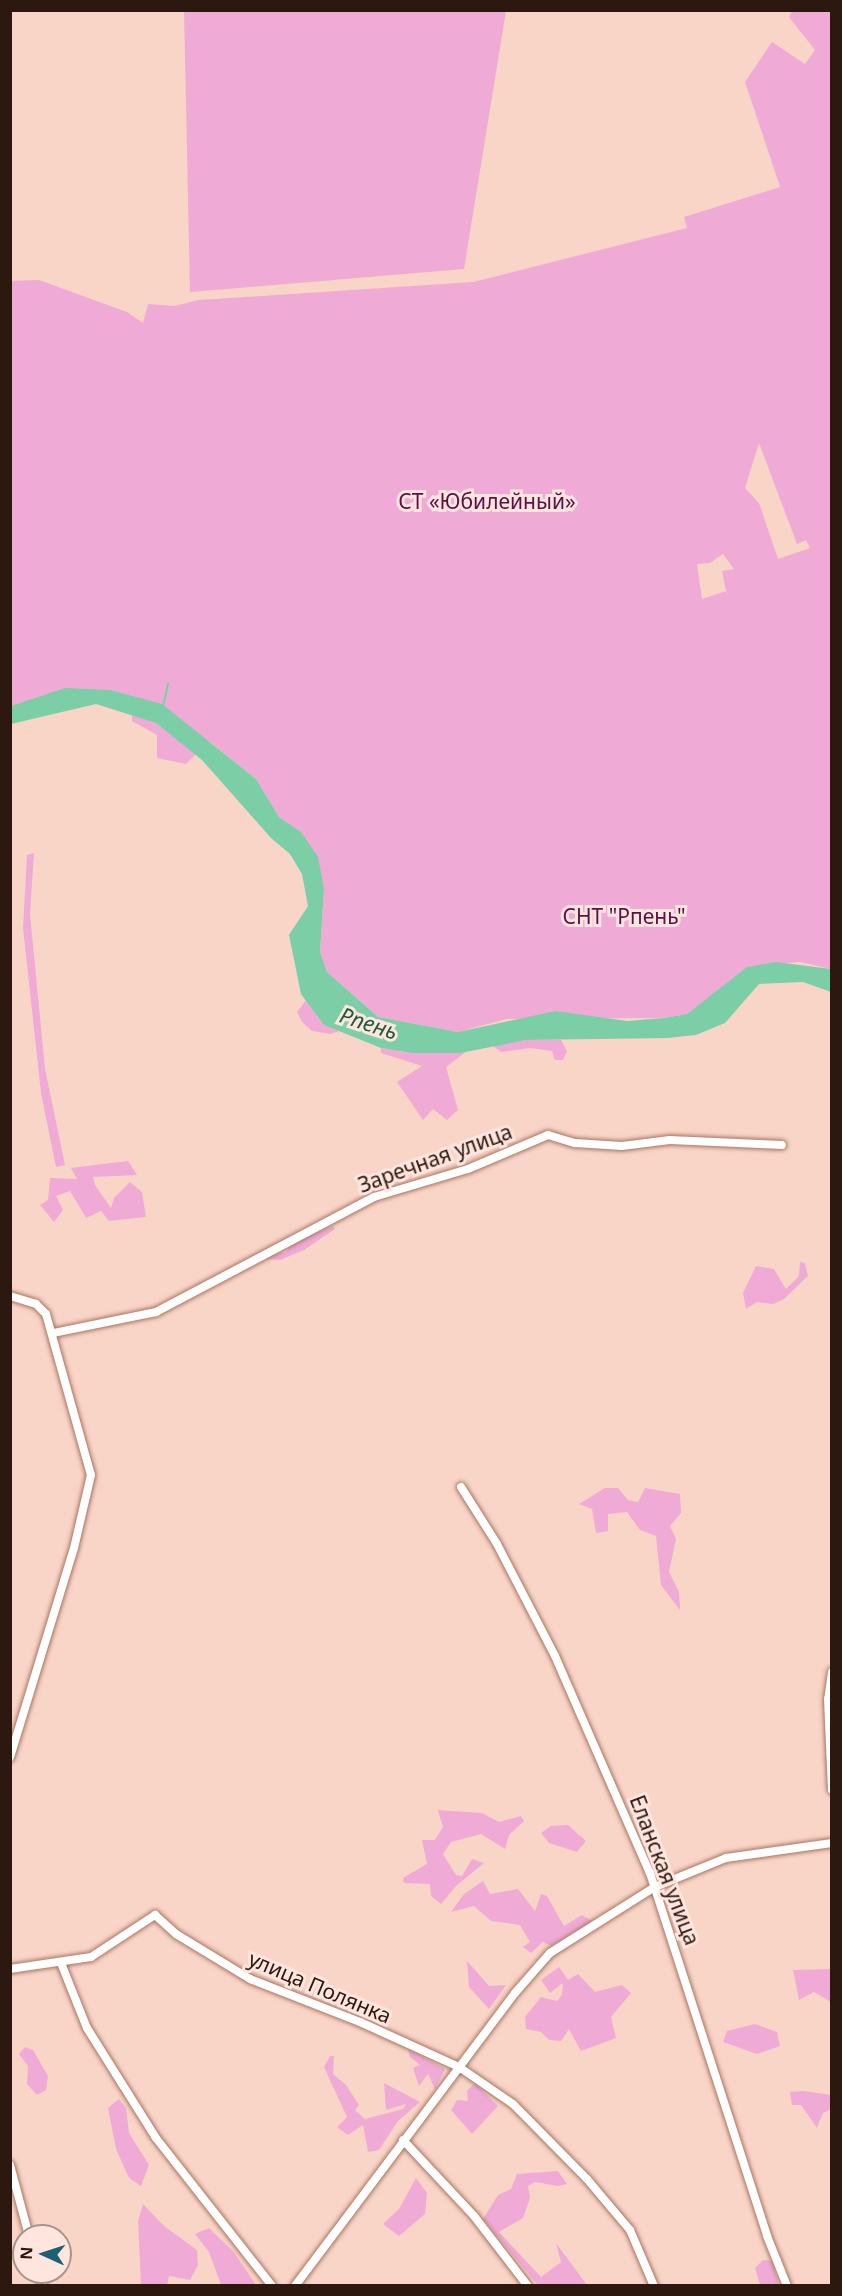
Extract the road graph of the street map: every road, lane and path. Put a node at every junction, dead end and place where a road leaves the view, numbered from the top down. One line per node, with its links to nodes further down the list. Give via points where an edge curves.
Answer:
1 (782, 1145): 3 (street, Заречная улица, via 670,1140 622,1146 575,1143 548,1134 468,1169 374,1197 156,1312)
2 (10, 1296): 3 (street, via 36,1304 46,1314)
3 (53, 1333): 6 (street, via 91,1474 74,1548)
4 (461, 1487): 9 (street, Еланская улица, via 497,1544 555,1656)
5 (831, 1672): 7 (street)
6 (10, 1757)
7 (831, 1790)
8 (831, 1843): 9 (street, via 726,1858)
9 (656, 1887): 12 (street, via 550,1953); 20 (street, Еланская улица, via 754,2197)
10 (62, 1963): 11 (street, улица Полянка); 12 (street, улица Полянка, via 91,1957 155,1915 176,1934 250,1979 360,2022); 16 (street, via 87,2028 156,2138)
11 (10, 1969)
12 (459, 2067): 13 (street); 19 (street, via 513,2104 587,2179 630,2230)
13 (403, 2140): 17 (street); 18 (street, via 474,2216)
14 (10, 2165): 15 (street)
15 (27, 2224)
16 (272, 2286)
17 (295, 2286)
18 (528, 2286)
19 (654, 2286)
20 (787, 2286)

